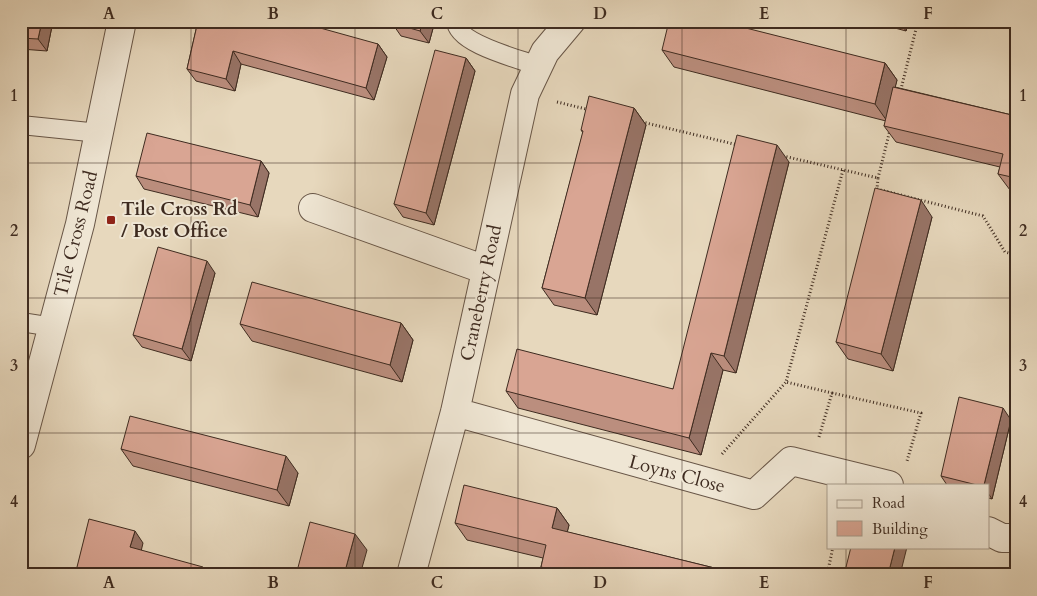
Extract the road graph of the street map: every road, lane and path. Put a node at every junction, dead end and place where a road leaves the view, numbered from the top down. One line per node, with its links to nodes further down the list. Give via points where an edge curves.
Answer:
1 (122, 21): 12 (street, Tile Cross Road)
2 (456, 21): 5 (lane, via 466,39)
3 (572, 21): 5 (street, Craneberry Road, via 545,52)
4 (918, 21): 7 (path)
5 (538, 66): 6 (street, Craneberry Road)
6 (525, 94): 8 (path); 19 (street, Craneberry Road)
7 (899, 95)
8 (592, 110)
9 (640, 122): 13 (path)
10 (892, 123): 16 (path)
11 (21, 125): 12 (lane)
12 (99, 133): 21 (street, Tile Cross Road, via 80,224)
13 (746, 147)
14 (775, 154): 15 (path)
15 (843, 170): 16 (path); 22 (path)
16 (878, 178): 18 (path, via 877,189 984,216 1005,252)
17 (312, 208): 19 (street)
18 (1016, 255)
19 (486, 270): 24 (street, Craneberry Road)
20 (21, 322): 21 (lane)
21 (53, 327): 25 (street, Tile Cross Road)
22 (786, 382): 23 (path); 28 (path)
23 (832, 393): 26 (path); 27 (path, via 921,413)
24 (455, 412): 28 (street, Loyns Close); 32 (street, Craneberry Road)
25 (21, 445)
26 (811, 466): 27 (street, Loyns Close); 28 (street, Loyns Close, via 791,462 754,494)
27 (897, 476)
28 (699, 480)
29 (990, 532): 30 (street, via 1002,538)
30 (1016, 538)
31 (833, 548): 33 (path)
32 (411, 575)
33 (827, 575)

